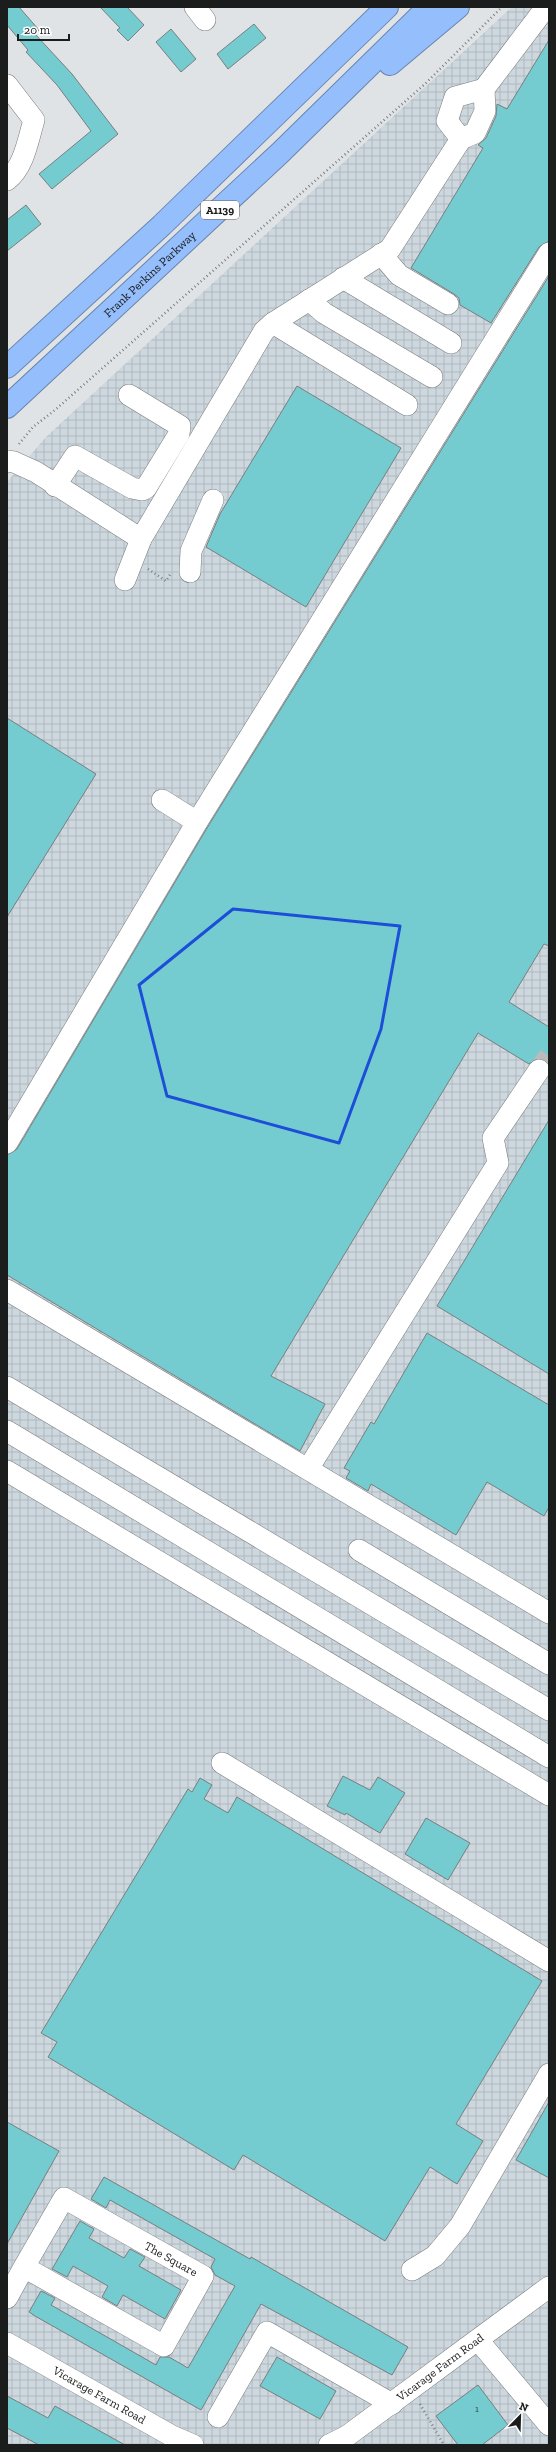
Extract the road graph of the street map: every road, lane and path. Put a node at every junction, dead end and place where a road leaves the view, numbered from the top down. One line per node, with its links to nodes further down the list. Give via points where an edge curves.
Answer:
1 (371, 7): 9 (highway)
2 (387, 7): 9 (highway, A1139)
3 (429, 7): 11 (highway, Frank Perkins Parkway / A1139)
4 (458, 7): 11 (highway)
5 (502, 7): 25 (path, via 425,84 33,427)
6 (546, 7): 8 (street)
7 (7, 85): 12 (street, via 34,120 25,154 13,176)
8 (484, 89): 10 (street, via 485,112 475,133); 10 (street, via 454,96 447,121)
9 (280, 111): 20 (highway, A1139, via 162,225)
10 (461, 139): 13 (street, via 390,249)
11 (280, 153): 24 (highway, Frank Perkins Parkway / A1139)
12 (7, 180)
13 (381, 254): 15 (street); 17 (street, via 399,275)
14 (549, 254): 33 (street)
15 (343, 278): 16 (street); 19 (street)
16 (309, 300): 18 (street); 21 (street, via 324,313)
17 (448, 304)
18 (273, 323): 23 (street); 28 (street, via 264,331 167,499)
19 (451, 343)
20 (7, 367)
21 (432, 377)
22 (129, 395): 26 (street, via 177,423 181,430 146,488 132,488 75,456)
23 (407, 405)
24 (7, 407)
25 (8, 461): 26 (street, via 36,472)
26 (56, 486): 28 (street)
27 (213, 500): 29 (street)
28 (141, 539): 31 (street)
29 (191, 551): 30 (street); 31 (path, via 186,550 166,581 146,567)
30 (190, 572)
31 (134, 576)
32 (162, 800): 33 (street)
33 (197, 822): 35 (street)
34 (539, 1070): 39 (street, via 493,1138 498,1163)
35 (7, 1143)
36 (7, 1290): 39 (street)
37 (7, 1387): 44 (street)
38 (7, 1431): 45 (street)
39 (308, 1469): 42 (street)
40 (7, 1471): 47 (street)
41 (359, 1550): 43 (street)
42 (549, 1613)
43 (549, 1664)
44 (549, 1710)
45 (549, 1757)
46 (222, 1763): 48 (street)
47 (549, 1795)
48 (549, 1961)
49 (549, 2074): 51 (street, via 460,2226 435,2256)
50 (24, 2267): 50 (street, The Square, via 164,2346 203,2276 64,2198); 53 (street, The Square)
51 (412, 2270)
52 (549, 2287): 54 (street, Vicarage Farm Road)
53 (7, 2298)
54 (478, 2340): 56 (street, Vicarage Farm Road); 59 (street)
55 (7, 2343): 60 (street, Vicarage Farm Road, via 172,2436)
56 (412, 2389): 57 (street, Vicarage Farm Road); 62 (path)
57 (392, 2404): 58 (street, via 267,2332); 61 (street, Vicarage Farm Road, via 348,2436)
58 (218, 2417)
59 (549, 2425)
60 (193, 2445)
61 (329, 2445)
62 (444, 2445)

